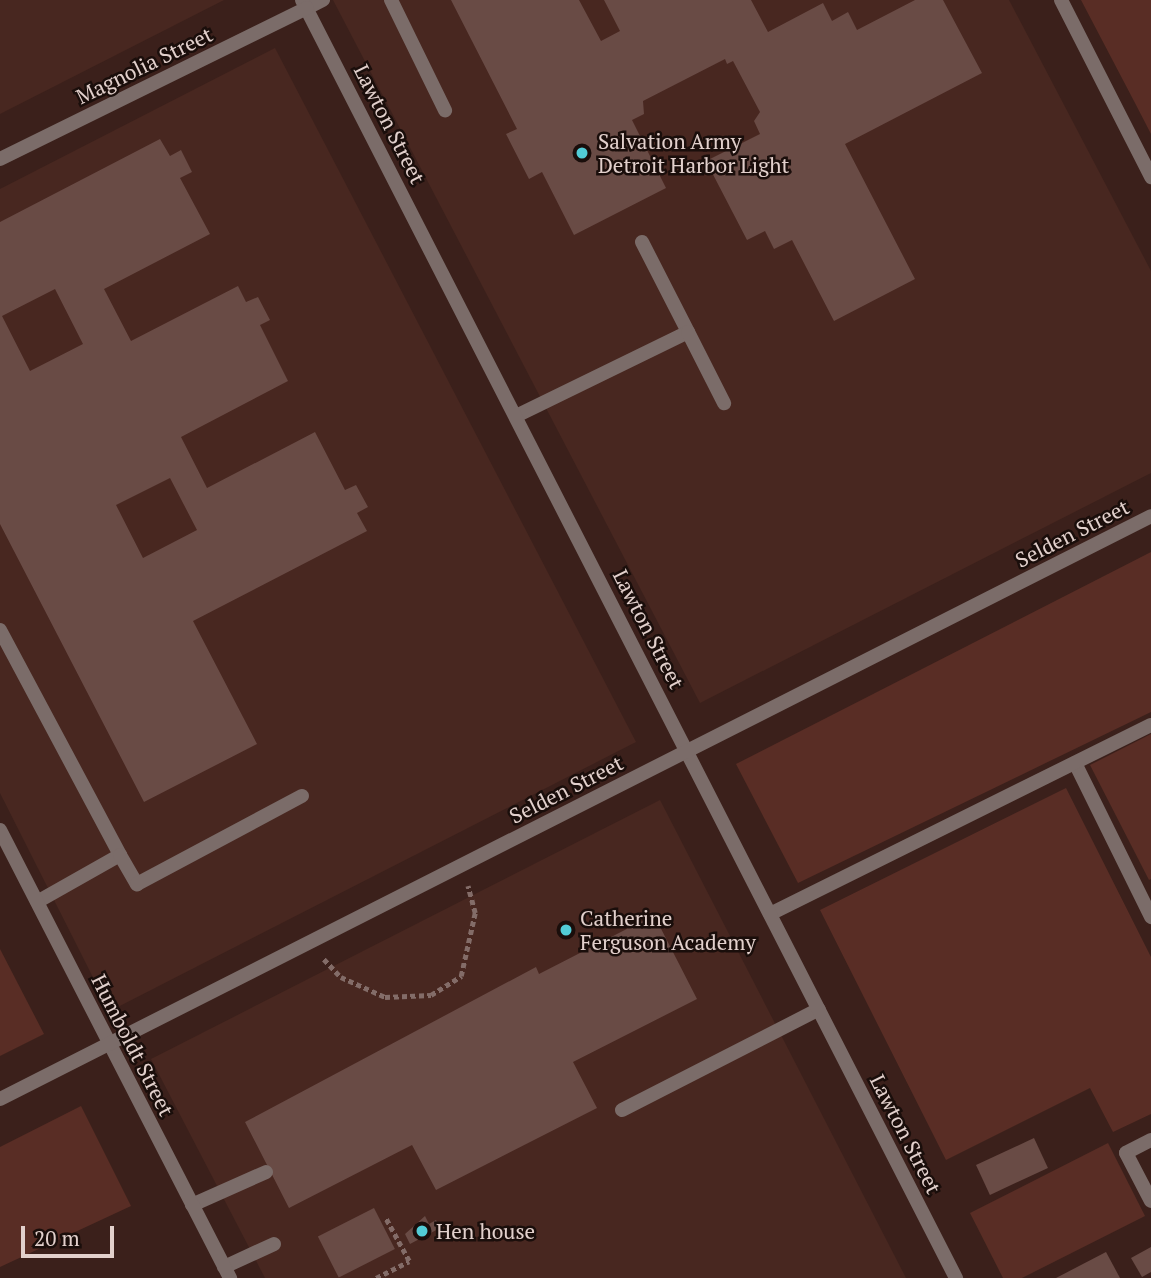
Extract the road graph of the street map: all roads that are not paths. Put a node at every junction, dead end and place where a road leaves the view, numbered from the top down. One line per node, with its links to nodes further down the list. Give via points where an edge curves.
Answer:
1 (323, 0): 4 (street, Magnolia Street)
2 (391, 0): 5 (street)
3 (1061, 0): 7 (street)
4 (305, 4): 6 (street, Magnolia Street); 11 (street, Lawton Street)
5 (445, 110)
6 (0, 159)
7 (1151, 177)
8 (642, 242): 9 (street)
9 (688, 332): 10 (street); 11 (street)
10 (724, 402)
11 (516, 416): 15 (street, Lawton Street)
12 (1151, 516): 15 (street, Selden Street)
13 (1, 633): 19 (street)
14 (1151, 725): 16 (street)
15 (687, 751): 21 (street, Lawton Street); 24 (street, Selden Street)
16 (1075, 763): 21 (street); 22 (street)
17 (302, 796): 19 (street, via 137,884)
18 (0, 830): 20 (street, Humboldt Street)
19 (120, 855): 20 (street)
20 (37, 902): 24 (street, Humboldt Street)
21 (770, 914): 23 (street, Lawton Street)
22 (1151, 917)
23 (819, 1009): 26 (street); 33 (street, Lawton Street)
24 (109, 1044): 25 (street, Selden Street); 30 (street, Humboldt Street)
25 (0, 1100)
26 (622, 1110)
27 (1151, 1140): 29 (street, via 1126,1153)
28 (266, 1172): 30 (street)
29 (1151, 1201)
30 (192, 1205): 32 (street, Humboldt Street)
31 (274, 1244): 32 (street)
32 (227, 1273)
33 (956, 1278)

